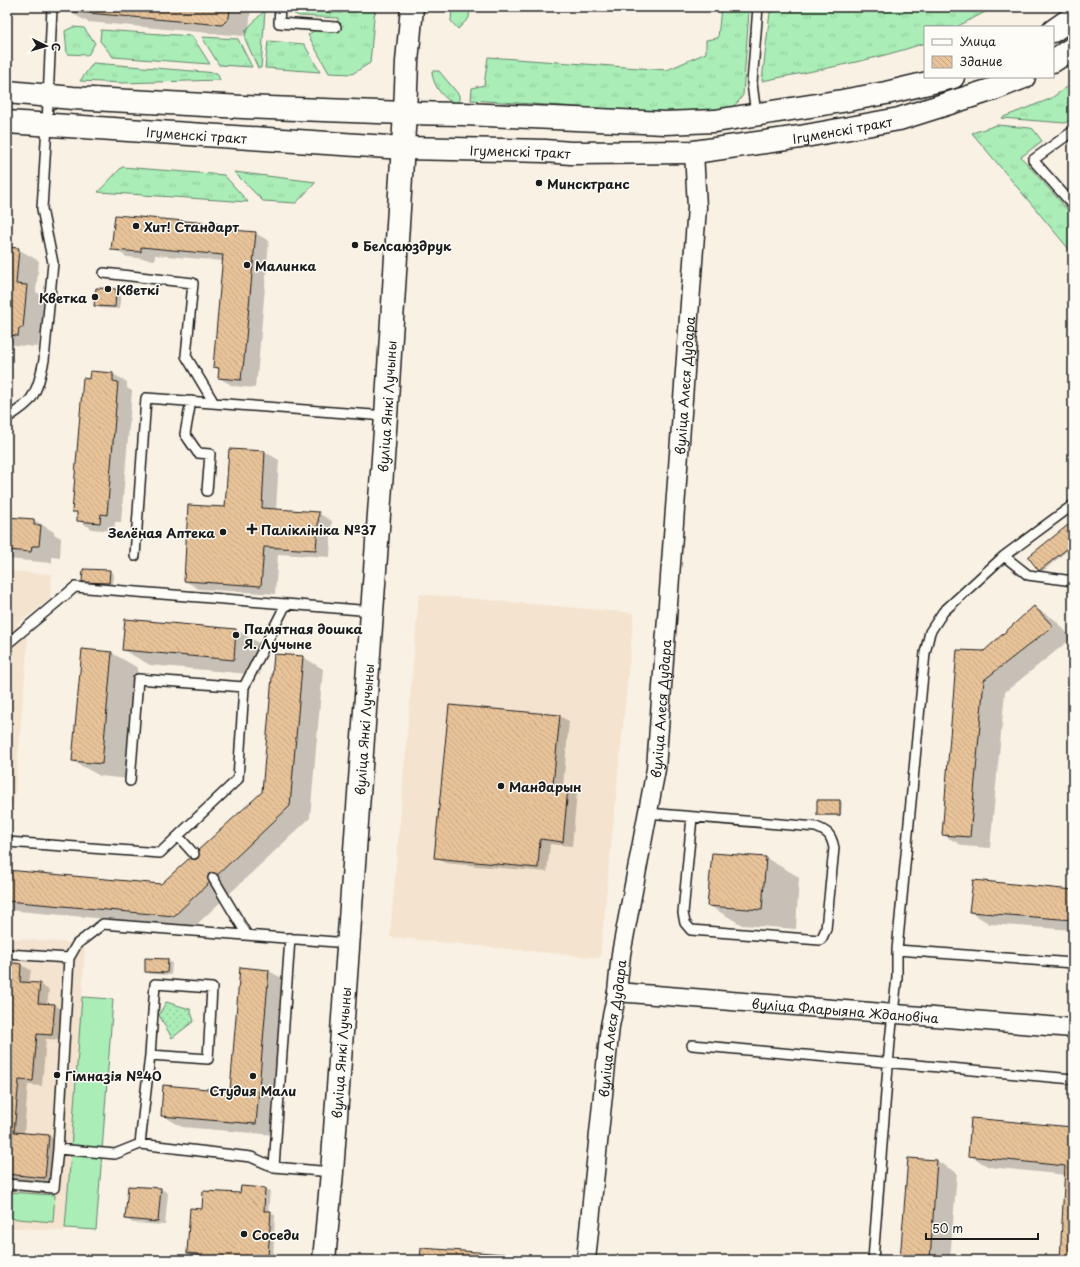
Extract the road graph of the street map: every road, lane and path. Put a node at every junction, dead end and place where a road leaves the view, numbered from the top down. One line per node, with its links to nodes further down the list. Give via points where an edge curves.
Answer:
1 (52, 7): 13 (lane)
2 (280, 7): 6 (lane, via 278,24)
3 (412, 7): 14 (main road, вуліца Янкі Лучыны)
4 (758, 7): 15 (lane, via 752,83)
5 (1073, 17): 7 (main road)
6 (336, 27)
7 (1054, 30)
8 (1073, 48): 9 (main road)
9 (1054, 60)
10 (949, 78): 15 (main road, via 886,93)
11 (1022, 78): 20 (main road, Ігуменскі тракт, via 988,92 899,119 800,137)
12 (7, 92): 13 (main road)
13 (49, 96): 14 (main road, via 216,106); 17 (lane)
14 (405, 113): 15 (main road, via 665,123 715,121); 19 (main road, вуліца Янкі Лучыны)
15 (756, 115)
16 (7, 122): 17 (main road, Ігуменскі тракт)
17 (47, 125): 19 (main road, Ігуменскі тракт); 26 (lane, via 42,209 53,263 44,360 36,389 29,400)
18 (1071, 135): 21 (lane, via 1033,160)
19 (403, 148): 20 (main road, Ігуменскі тракт, via 571,153); 25 (main road, вуліца Янкі Лучыны)
20 (694, 152): 37 (street, вуліца Алеся Дудара, via 697,208 656,769)
21 (1073, 205)
22 (104, 273): 24 (lane, via 193,283 186,356)
23 (191, 401): 24 (lane); 27 (lane, via 185,434 198,453 210,454); 29 (lane, via 146,398)
24 (214, 403): 25 (lane)
25 (386, 416): 33 (main road, вуліца Янкі Лучыны)
26 (7, 418)
27 (207, 491)
28 (1073, 505): 30 (lane)
29 (134, 556)
30 (1004, 556): 31 (lane, via 1028,575); 46 (lane, via 943,612 930,632 925,653)
31 (1073, 581)
32 (286, 604): 33 (lane); 34 (lane, via 75,587); 35 (lane)
33 (372, 611): 45 (main road, вуліца Янкі Лучыны)
34 (7, 644)
35 (244, 687): 36 (lane, via 138,679); 39 (lane, via 238,779)
36 (130, 782)
37 (647, 813): 38 (lane); 50 (street, вуліца Алеся Дудара, via 621,954)
38 (692, 817): 38 (lane, via 816,827 826,831 832,838 834,848 826,929 822,938 820,940 691,930 685,923 683,913)
39 (178, 836): 40 (lane, via 160,853); 41 (lane)
40 (7, 842)
41 (194, 854)
42 (214, 878): 43 (lane)
43 (247, 935): 44 (lane); 48 (lane, via 103,924 77,944)
44 (290, 938): 45 (lane); 59 (lane)
45 (348, 943): 60 (main road, вуліца Янкі Лучыны)
46 (897, 950): 49 (lane); 51 (lane)
47 (7, 954): 48 (lane)
48 (69, 958): 58 (lane)
49 (1073, 963)
50 (617, 992): 51 (street, вуліца Фларыяна Ждановіча); 63 (street, вуліца Алеся Дудара, via 610,1026)
51 (894, 1014): 52 (street, вуліца Фларыяна Ждановіча); 55 (lane)
52 (1073, 1028)
53 (692, 1044): 55 (lane)
54 (150, 1055): 54 (lane, via 208,1059 212,988 155,984); 57 (lane)
55 (888, 1062): 56 (lane); 64 (lane)
56 (1073, 1079)
57 (140, 1144): 58 (lane, via 115,1154); 59 (lane, via 251,1157)
58 (58, 1149): 61 (lane, via 54,1188)
59 (274, 1167): 60 (lane)
60 (332, 1172): 62 (main road, вуліца Янкі Лучыны)
61 (7, 1184)
62 (324, 1260)
63 (586, 1260)
64 (873, 1260)

